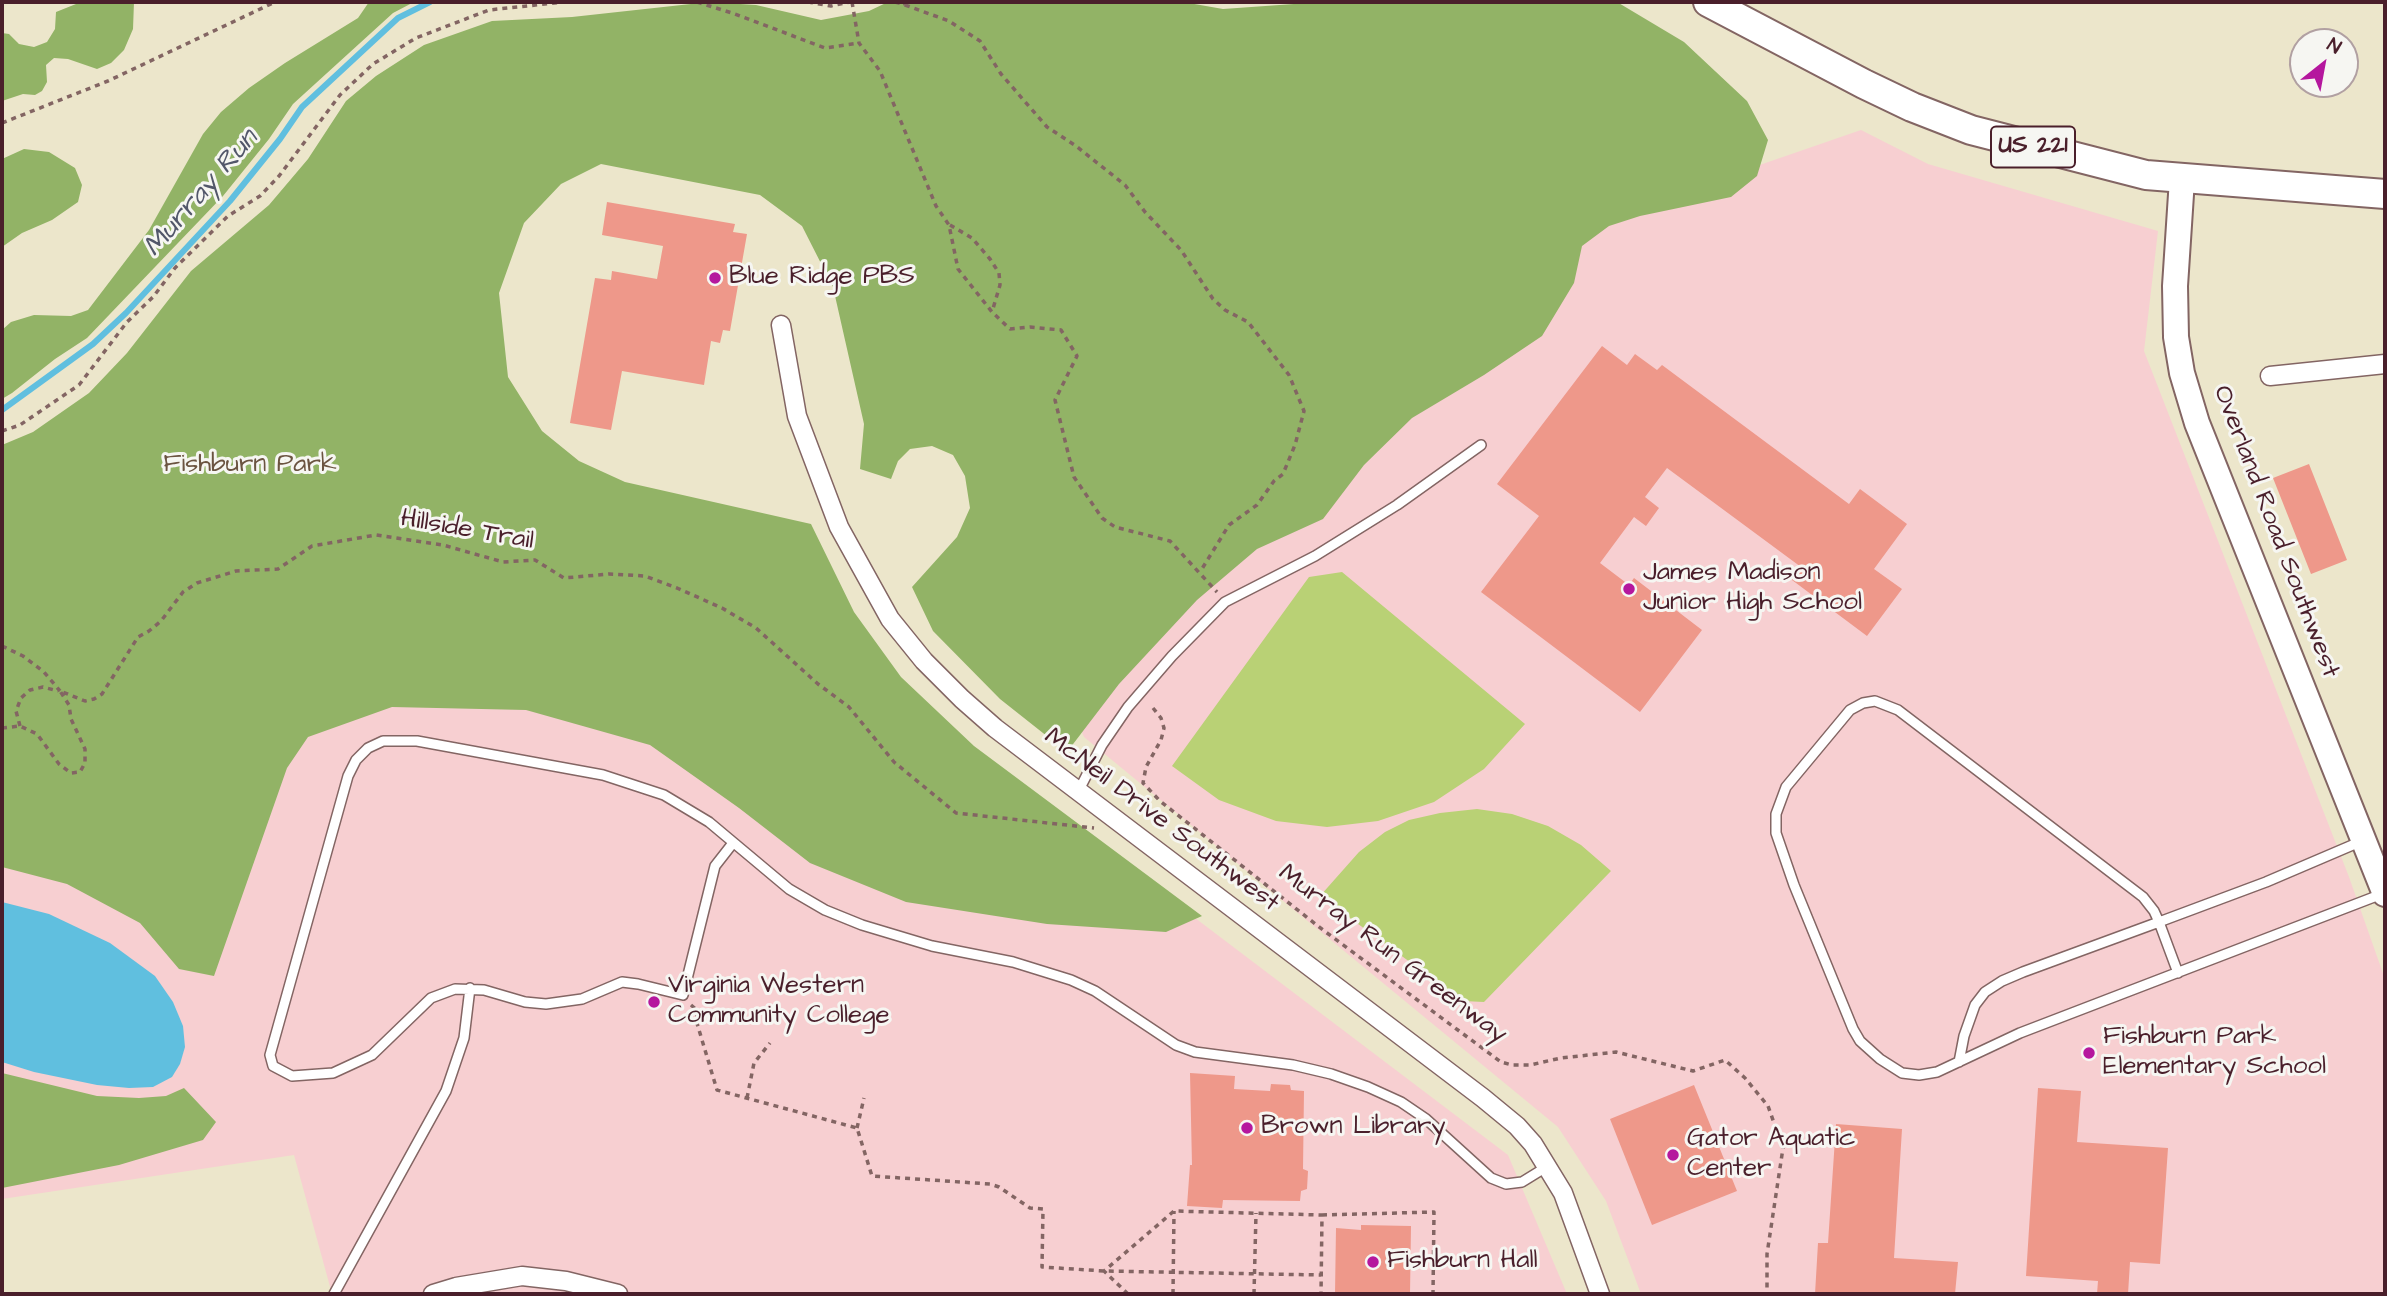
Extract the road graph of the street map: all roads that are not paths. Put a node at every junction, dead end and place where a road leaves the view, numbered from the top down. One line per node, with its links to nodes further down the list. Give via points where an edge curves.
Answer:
1 (1708, 2): 2 (main road, US 221, via 1864,84 1971,130 2146,175)
2 (2182, 179): 3 (main road, US 221); 9 (main road, Overland Road Southwest, via 2175,286 2182,373 2202,436)
3 (2385, 194)
4 (781, 325): 8 (street, McNeil Drive Southwest, via 797,416 824,490 850,549 890,619 962,699)
5 (2385, 364): 6 (street)
6 (2270, 376)
7 (1481, 444): 8 (lane, via 1397,505 1315,556 1225,602 1128,707)
8 (1078, 792): 16 (street, McNeil Drive Southwest, via 1483,1098 1533,1144)
9 (2364, 840): 11 (main road, Overland Road Southwest); 12 (lane)
10 (733, 843): 14 (lane, via 715,866 683,995 622,982 582,999 546,1004); 14 (lane, via 709,822 664,795 603,775 417,741 383,741 368,748 348,776 271,1061 277,1071 292,1076 333,1073 372,1055 431,998); 16 (lane, via 789,890 862,925 1070,980 1195,1052 1293,1065 1368,1087 1426,1119 1491,1178 1506,1184 1522,1182)
11 (2385, 893): 13 (lane)
12 (2160, 922): 13 (lane); 15 (lane, via 2023,972 1985,992 1972,1014); 15 (lane, via 2143,897 1898,710 1875,701 1850,710 1786,787 1779,800 1776,833 1860,1041 1902,1073 1937,1072)
13 (2178, 973): 15 (lane, via 2020,1033)
14 (470, 988): 17 (lane, via 464,1038 446,1091)
15 (1959, 1062)
16 (1548, 1166): 20 (street, McNeil Drive Southwest, via 1563,1193)
17 (334, 1294)
18 (433, 1294): 19 (street, via 522,1276 566,1280)
19 (618, 1294)
20 (1600, 1294)

